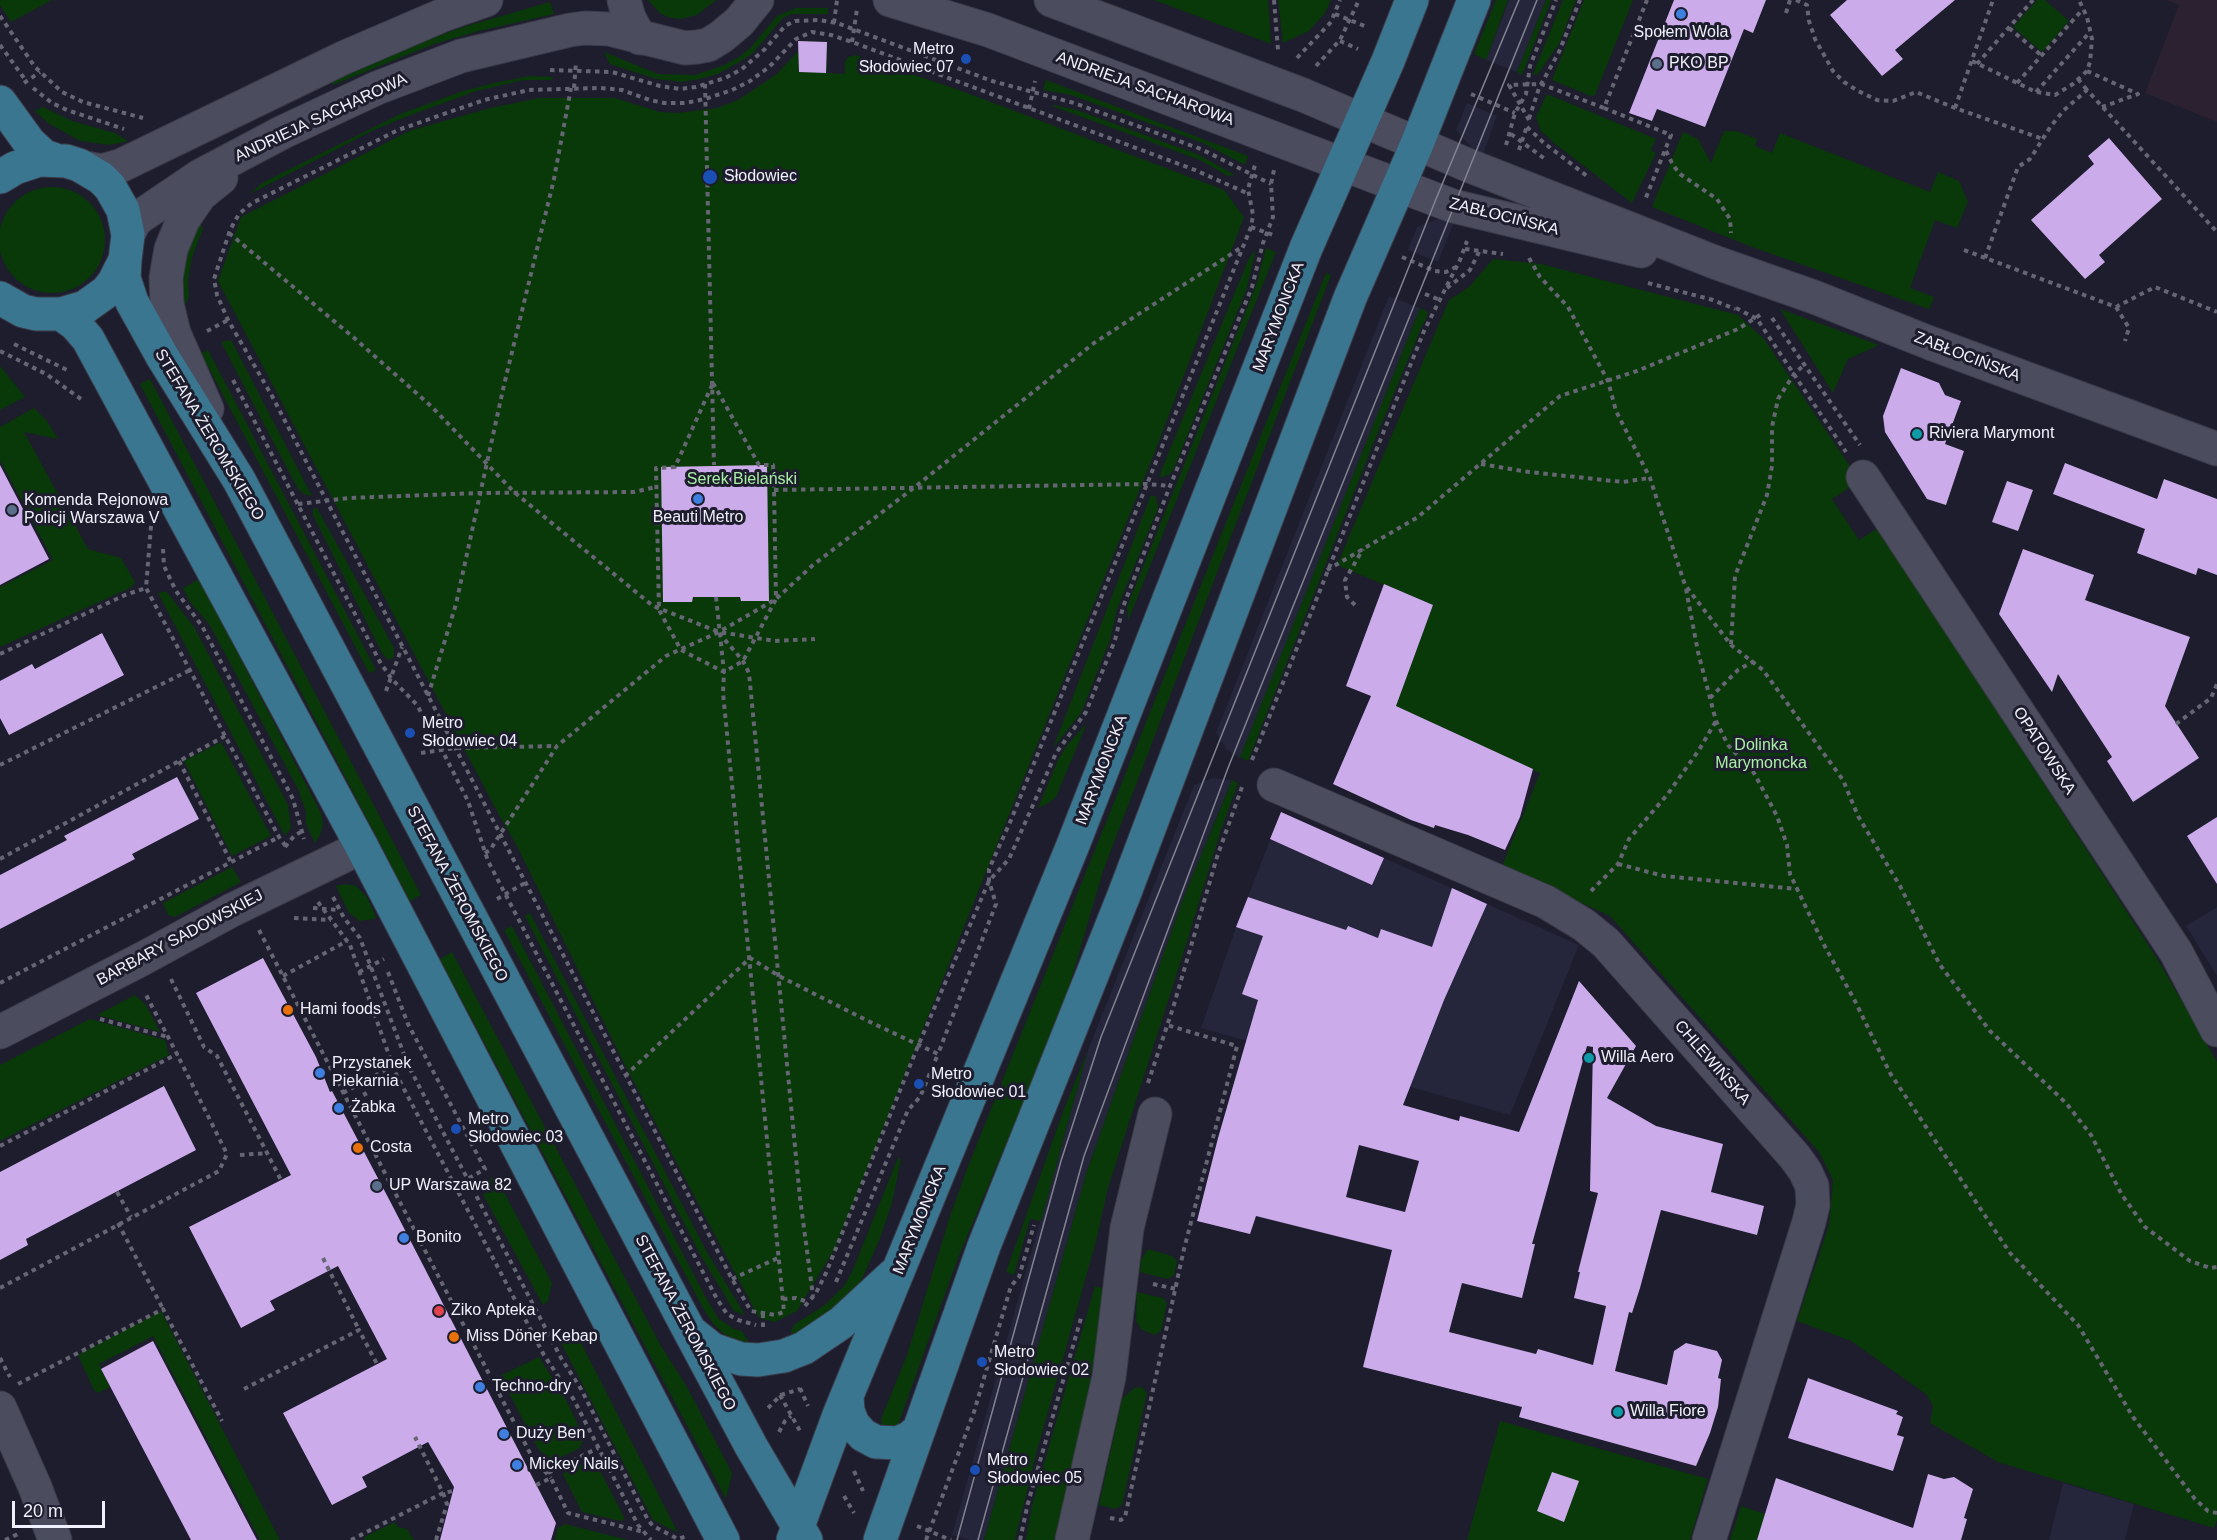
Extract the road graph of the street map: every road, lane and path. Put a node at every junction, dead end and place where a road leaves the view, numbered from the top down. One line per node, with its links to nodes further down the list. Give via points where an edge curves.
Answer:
1 (486, 0): 74 (street, via 344,58 120,166 101,171)
2 (624, 0): 31 (street)
3 (757, 0): 31 (street, ANDRIEJA SACHAROWA, via 739,22 708,45 685,48)
4 (837, 0): 26 (path)
5 (890, 0): 73 (street, ANDRIEJA SACHAROWA, via 988,30)
6 (1051, 0): 61 (street)
7 (1274, 0): 36 (path)
8 (1340, 0): 23 (path)
9 (1359, 0): 25 (path)
10 (1412, 0): 61 (main road, MARYMONCKA)
11 (1474, 0): 67 (main road)
12 (1556, 0): 48 (path, via 1530,66)
13 (1580, 0): 49 (path)
14 (1647, 0): 58 (path)
15 (1790, 0): 22 (path)
16 (1796, 0): 59 (path, via 1807,5 1815,39 1844,82 1878,100 1893,101 1916,92)
17 (1993, 0): 40 (path)
18 (2033, 0): 28 (path)
19 (2079, 0): 21 (path)
20 (857, 9): 29 (path)
21 (2083, 9): 30 (path); 37 (path)
22 (1786, 13)
23 (1335, 14): 25 (path); 39 (path)
24 (0, 16): 62 (path, via 35,67 62,92 83,102)
25 (1350, 20): 27 (path); 32 (path)
26 (834, 22): 29 (path); 47 (path, via 795,21 742,69)
27 (1369, 28)
28 (2009, 28): 37 (path); 40 (path)
29 (854, 30): 33 (path); 76 (path, via 992,81 1074,103 1201,149)
30 (2090, 32): 44 (path); 52 (path)
31 (640, 38): 65 (street, ANDRIEJA SACHAROWA, via 609,29 585,28 461,56 377,88)
32 (1340, 41): 35 (path); 42 (path)
33 (852, 42): 54 (path, via 805,33 755,78); 80 (path, via 1195,170)
34 (0, 45): 64 (path, via 43,97 67,110)
35 (1360, 50)
36 (1278, 54)
37 (2041, 55): 46 (path)
38 (576, 60): 43 (path)
39 (1294, 62)
40 (1975, 62): 46 (path); 59 (path)
41 (547, 70): 43 (path)
42 (1313, 70)
43 (576, 71): 47 (path, via 619,73 674,88); 50 (path)
44 (2087, 71): 45 (path); 57 (path, via 2138,94)
45 (2078, 79): 51 (path); 52 (path, via 2055,95)
46 (2017, 83): 52 (path)
47 (705, 84): 54 (path)
48 (1527, 84): 49 (path); 56 (path); 56 (path, via 1509,85)
49 (1541, 84): 58 (path); 63 (path)
50 (573, 88): 54 (path, via 622,90 664,103); 86 (path, via 506,94 398,130 252,203 239,214); 118 (path)
51 (2086, 90): 57 (path); 66 (path, via 2063,111)
52 (2036, 92)
53 (1470, 94): 60 (path)
54 (705, 99): 115 (path)
55 (0, 102): 72 (main road, via 29,142)
56 (1521, 105): 60 (path); 63 (path)
57 (2102, 106): 85 (path)
58 (1604, 108): 69 (path, via 1671,135)
59 (1955, 108): 66 (path)
60 (1515, 113): 68 (path)
61 (1362, 119): 67 (street); 73 (main road, MARYMONCKA)
62 (152, 120)
63 (1529, 120): 71 (path)
64 (128, 131)
65 (283, 132): 90 (street, ANDRIEJA SACHAROWA, via 200,176 141,216 134,222); 123 (street, via 200,195 176,234 166,278 174,333)
66 (2043, 139): 96 (path, via 2031,159 2018,167)
67 (1417, 144): 79 (main road); 93 (street, ZABŁOCIŃSKA)
68 (1504, 151)
69 (1666, 151): 81 (path); 93 (path, via 1680,174 1717,199 1730,219)
70 (1259, 156): 76 (path)
71 (1516, 157)
72 (53, 159): 74 (main road); 77 (main road, via 27,163)
73 (1342, 164): 79 (street, ANDRIEJA SACHAROWA); 225 (main road, MARYMONCKA, via 1073,845)
74 (86, 168): 90 (main road, STEFANA ŻEROMSKIEGO, via 101,178 117,198 123,210)
75 (1275, 168): 78 (path)
76 (1252, 176): 78 (path); 80 (path)
77 (0, 177)
78 (1271, 184): 82 (path)
79 (1399, 185): 93 (street, ZABŁOCIŃSKA, via 1453,206 1669,258); 250 (main road, via 1350,298 1124,895 984,1246)
80 (1249, 194): 84 (path)
81 (1642, 206)
82 (1273, 211): 83 (path); 87 (path)
83 (1282, 212)
84 (1251, 227): 87 (path); 91 (path)
85 (2217, 232)
86 (229, 233): 118 (path, via 423,399); 131 (path, via 215,270 217,295)
87 (1267, 233): 88 (path); 125 (path, via 1252,287)
88 (1285, 240)
89 (1482, 244): 98 (path, via 1470,270)
90 (127, 247): 105 (main road, via 114,282 106,292 85,307); 123 (main road, STEFANA ŻEROMSKIEGO, via 124,278 132,303)
91 (1243, 247): 124 (path); 127 (path, via 1094,343)
92 (1528, 250): 114 (path, via 1540,277 1568,307)
93 (1724, 250): 97 (street, ZABŁOCIŃSKA)
94 (1964, 250): 96 (path)
95 (1405, 258): 98 (path, via 1441,272 1457,266)
96 (1985, 258): 102 (path)
97 (1749, 274): 106 (path, via 1736,309); 117 (street, ZABŁOCIŃSKA)
98 (1445, 290): 101 (path)
99 (1425, 294): 101 (path)
100 (0, 298): 105 (main road, via 23,311)
101 (1440, 300): 135 (path)
102 (2116, 307): 104 (path, via 2155,287); 109 (path, via 2129,328)
103 (1766, 310): 106 (path)
104 (2217, 312)
105 (61, 314): 172 (main road, via 88,339)
106 (1757, 319): 113 (path); 114 (path)
107 (204, 326): 108 (path)
108 (212, 341)
109 (2125, 341)
110 (0, 351): 116 (path, via 46,374)
111 (1805, 364): 113 (path)
112 (228, 372): 132 (path)
113 (1794, 374): 121 (path); 145 (path, via 1778,399 1767,495 1735,576)
114 (1608, 381): 119 (path, via 1560,396); 122 (path, via 1616,411)
115 (713, 383): 120 (path); 126 (path, via 675,467 656,468); 128 (path, via 759,465 773,465)
116 (84, 402)
117 (2217, 449)
118 (486, 464): 129 (path); 130 (path)
119 (1481, 464): 122 (path, via 1623,482); 134 (path, via 1418,517)
120 (714, 465)
121 (1863, 477): 200 (street, OPATOWSKA, via 2171,944)
122 (1650, 478): 136 (path)
123 (239, 480): 238 (main road, STEFANA ŻEROMSKIEGO)
124 (1147, 484): 125 (path); 127 (path); 178 (path, via 989,869)
125 (1170, 486): 178 (path, via 1086,712 1056,753 1009,859)
126 (656, 487): 129 (path, via 634,492); 141 (path)
127 (915, 487): 128 (path); 139 (path, via 813,565)
128 (774, 490): 139 (path)
129 (514, 492): 130 (path); 141 (path)
130 (480, 494): 131 (path); 156 (path, via 456,604)
131 (326, 500): 132 (path); 146 (path)
132 (297, 504): 153 (path)
133 (149, 519): 137 (path)
134 (1363, 549): 135 (path); 140 (path, via 1345,580 1347,597)
135 (1327, 570): 165 (path)
136 (1685, 585): 145 (path); 157 (path)
137 (146, 588): 148 (path); 151 (path)
138 (716, 597): 142 (path)
139 (776, 599): 142 (path); 143 (path)
140 (1355, 605)
141 (659, 610): 142 (path); 147 (path)
142 (718, 632): 143 (path); 147 (path); 149 (path); 152 (path)
143 (756, 637): 144 (path, via 775,641); 149 (path)
144 (815, 639)
145 (1731, 645): 150 (path)
146 (402, 647): 153 (path); 156 (path)
147 (681, 650): 152 (path); 161 (path, via 666,656)
148 (0, 654)
149 (743, 661): 152 (path); 195 (path, via 749,674)
150 (1754, 662): 157 (path, via 1732,675); 224 (path, via 1844,780 1858,816 1900,886 1940,965 1983,1022 2066,1103 2091,1135 2122,1195 2145,1227 2190,1261)
151 (190, 670): 160 (path); 167 (path)
152 (723, 672): 189 (path)
153 (391, 678): 155 (path); 163 (path, via 417,705)
154 (2217, 684): 159 (path, via 2211,698)
155 (386, 691)
156 (428, 696): 162 (path)
157 (1710, 698): 158 (path)
158 (1716, 721): 177 (path, via 1686,768 1629,839); 180 (path, via 1728,745 1754,773 1777,816)
159 (2176, 724)
160 (225, 736): 166 (path); 171 (path)
161 (557, 746): 162 (path); 170 (path)
162 (455, 748): 163 (path); 170 (path)
163 (442, 750): 164 (path); 174 (path, via 468,801)
164 (418, 754)
165 (1252, 758): 168 (path); 168 (path)
166 (178, 761): 175 (path); 176 (path)
167 (0, 765)
168 (1256, 778): 169 (path); 169 (path); 280 (street, CHLEWIŃSKA, via 1546,902 1584,924 1606,943 1804,1171 1812,1186 1809,1222)
169 (1241, 789): 199 (path)
170 (500, 833): 174 (path); 179 (path)
171 (279, 837): 173 (path); 176 (path)
172 (362, 847): 201 (street, BARBARY SADOWSKIEJ, via 232,910); 275 (main road)
173 (291, 853)
174 (485, 853): 182 (path)
175 (0, 859)
176 (231, 862): 196 (path)
177 (1618, 864): 180 (path, via 1664,876); 184 (path)
178 (988, 881): 203 (path); 205 (path, via 996,904)
179 (525, 883): 182 (path); 207 (path)
180 (1797, 889): 262 (path, via 1890,1073 1929,1133 2010,1253 2078,1325 2133,1417 2176,1475 2195,1499)
181 (331, 893): 191 (path, via 360,938)
182 (505, 894): 185 (path); 236 (path, via 720,1306 738,1320)
183 (314, 897): 187 (path)
184 (1584, 898)
185 (495, 899)
186 (256, 924): 194 (path)
187 (347, 941): 193 (path); 194 (path)
188 (393, 954): 190 (path)
189 (750, 958): 195 (path); 207 (path); 223 (path)
190 (383, 960): 191 (path); 215 (path, via 411,1029 485,1169)
191 (371, 966): 193 (path); 215 (path, via 402,1052)
192 (166, 970): 213 (path, via 204,1047 217,1056)
193 (359, 972): 206 (path)
194 (283, 976): 209 (path)
195 (779, 976): 203 (path); 229 (path)
196 (0, 983)
197 (141, 986): 202 (path)
198 (95, 1017): 202 (path)
199 (1167, 1025): 211 (path); 263 (path, via 1237,1046 1184,1249 1125,1517)
200 (2217, 1030)
201 (0, 1032)
202 (168, 1037): 204 (path)
203 (918, 1046): 205 (path); 229 (path, via 835,1253)
204 (177, 1054): 212 (path); 219 (path, via 227,1154 219,1171)
205 (938, 1054): 228 (path, via 920,1097 908,1110)
206 (393, 1066): 208 (path); 217 (path)
207 (625, 1076): 226 (path)
208 (360, 1084): 209 (path); 210 (path)
209 (343, 1093): 256 (path, via 532,1457)
210 (366, 1096)
211 (1151, 1103): 279 (street, via 1127,1228 1109,1377)
212 (0, 1146)
213 (268, 1153): 214 (path); 216 (path)
214 (240, 1155)
215 (468, 1179): 217 (path); 270 (path, via 648,1520)
216 (281, 1180)
217 (455, 1186): 267 (path)
218 (117, 1192): 219 (path)
219 (131, 1217): 220 (path)
220 (118, 1223): 227 (path); 233 (path)
221 (1034, 1225): 266 (path, via 1019,1277 1011,1286 974,1412)
222 (323, 1258): 237 (path)
223 (778, 1258): 226 (path); 230 (path)
224 (2217, 1267)
225 (899, 1270): 238 (main road, via 840,1323 804,1348 784,1356 758,1360 727,1356); 244 (main road, MARYMONCKA)
226 (732, 1279): 230 (path, via 751,1311 775,1315 784,1311)
227 (0, 1288)
228 (831, 1291)
229 (813, 1296): 231 (path)
230 (783, 1299): 231 (path)
231 (808, 1302): 232 (path); 234 (path)
232 (818, 1305)
233 (163, 1309): 245 (path); 249 (path)
234 (803, 1309)
235 (1083, 1311): 278 (path)
236 (772, 1329)
237 (359, 1330): 240 (path); 242 (path)
238 (689, 1330): 269 (main road, STEFANA ŻEROMSKIEGO)
239 (0, 1358): 245 (path)
240 (377, 1364)
241 (778, 1388): 243 (path)
242 (244, 1389)
243 (781, 1396): 246 (path, via 800,1389); 247 (path); 248 (path)
244 (847, 1396): 250 (main road, via 853,1424 876,1442 898,1443); 269 (main road, MARYMONCKA)
245 (7, 1405): 245 (path, via 27,1409); 271 (street)
246 (809, 1408)
247 (766, 1411)
248 (791, 1416): 252 (path); 253 (path)
249 (222, 1421)
250 (918, 1431): 265 (main road)
251 (415, 1437): 260 (path)
252 (803, 1437)
253 (775, 1441)
254 (598, 1448): 256 (path)
255 (851, 1466): 261 (path)
256 (550, 1475): 257 (path); 267 (path, via 568,1513)
257 (536, 1485)
258 (453, 1491): 260 (path)
259 (842, 1492): 265 (path)
260 (443, 1493): 272 (path); 273 (path, via 447,1503)
261 (865, 1496)
262 (2217, 1514)
263 (1107, 1517)
264 (914, 1524): 266 (path)
265 (870, 1531)
266 (930, 1531): 276 (path); 277 (path)
267 (644, 1533): 274 (path)
268 (684, 1537): 270 (path)
269 (800, 1537)
270 (670, 1538)
271 (55, 1540)
272 (351, 1540)
273 (436, 1540)
274 (651, 1540)
275 (723, 1540)
276 (926, 1540)
277 (951, 1540)
278 (1020, 1540)
279 (1072, 1540)
280 (1709, 1540)

